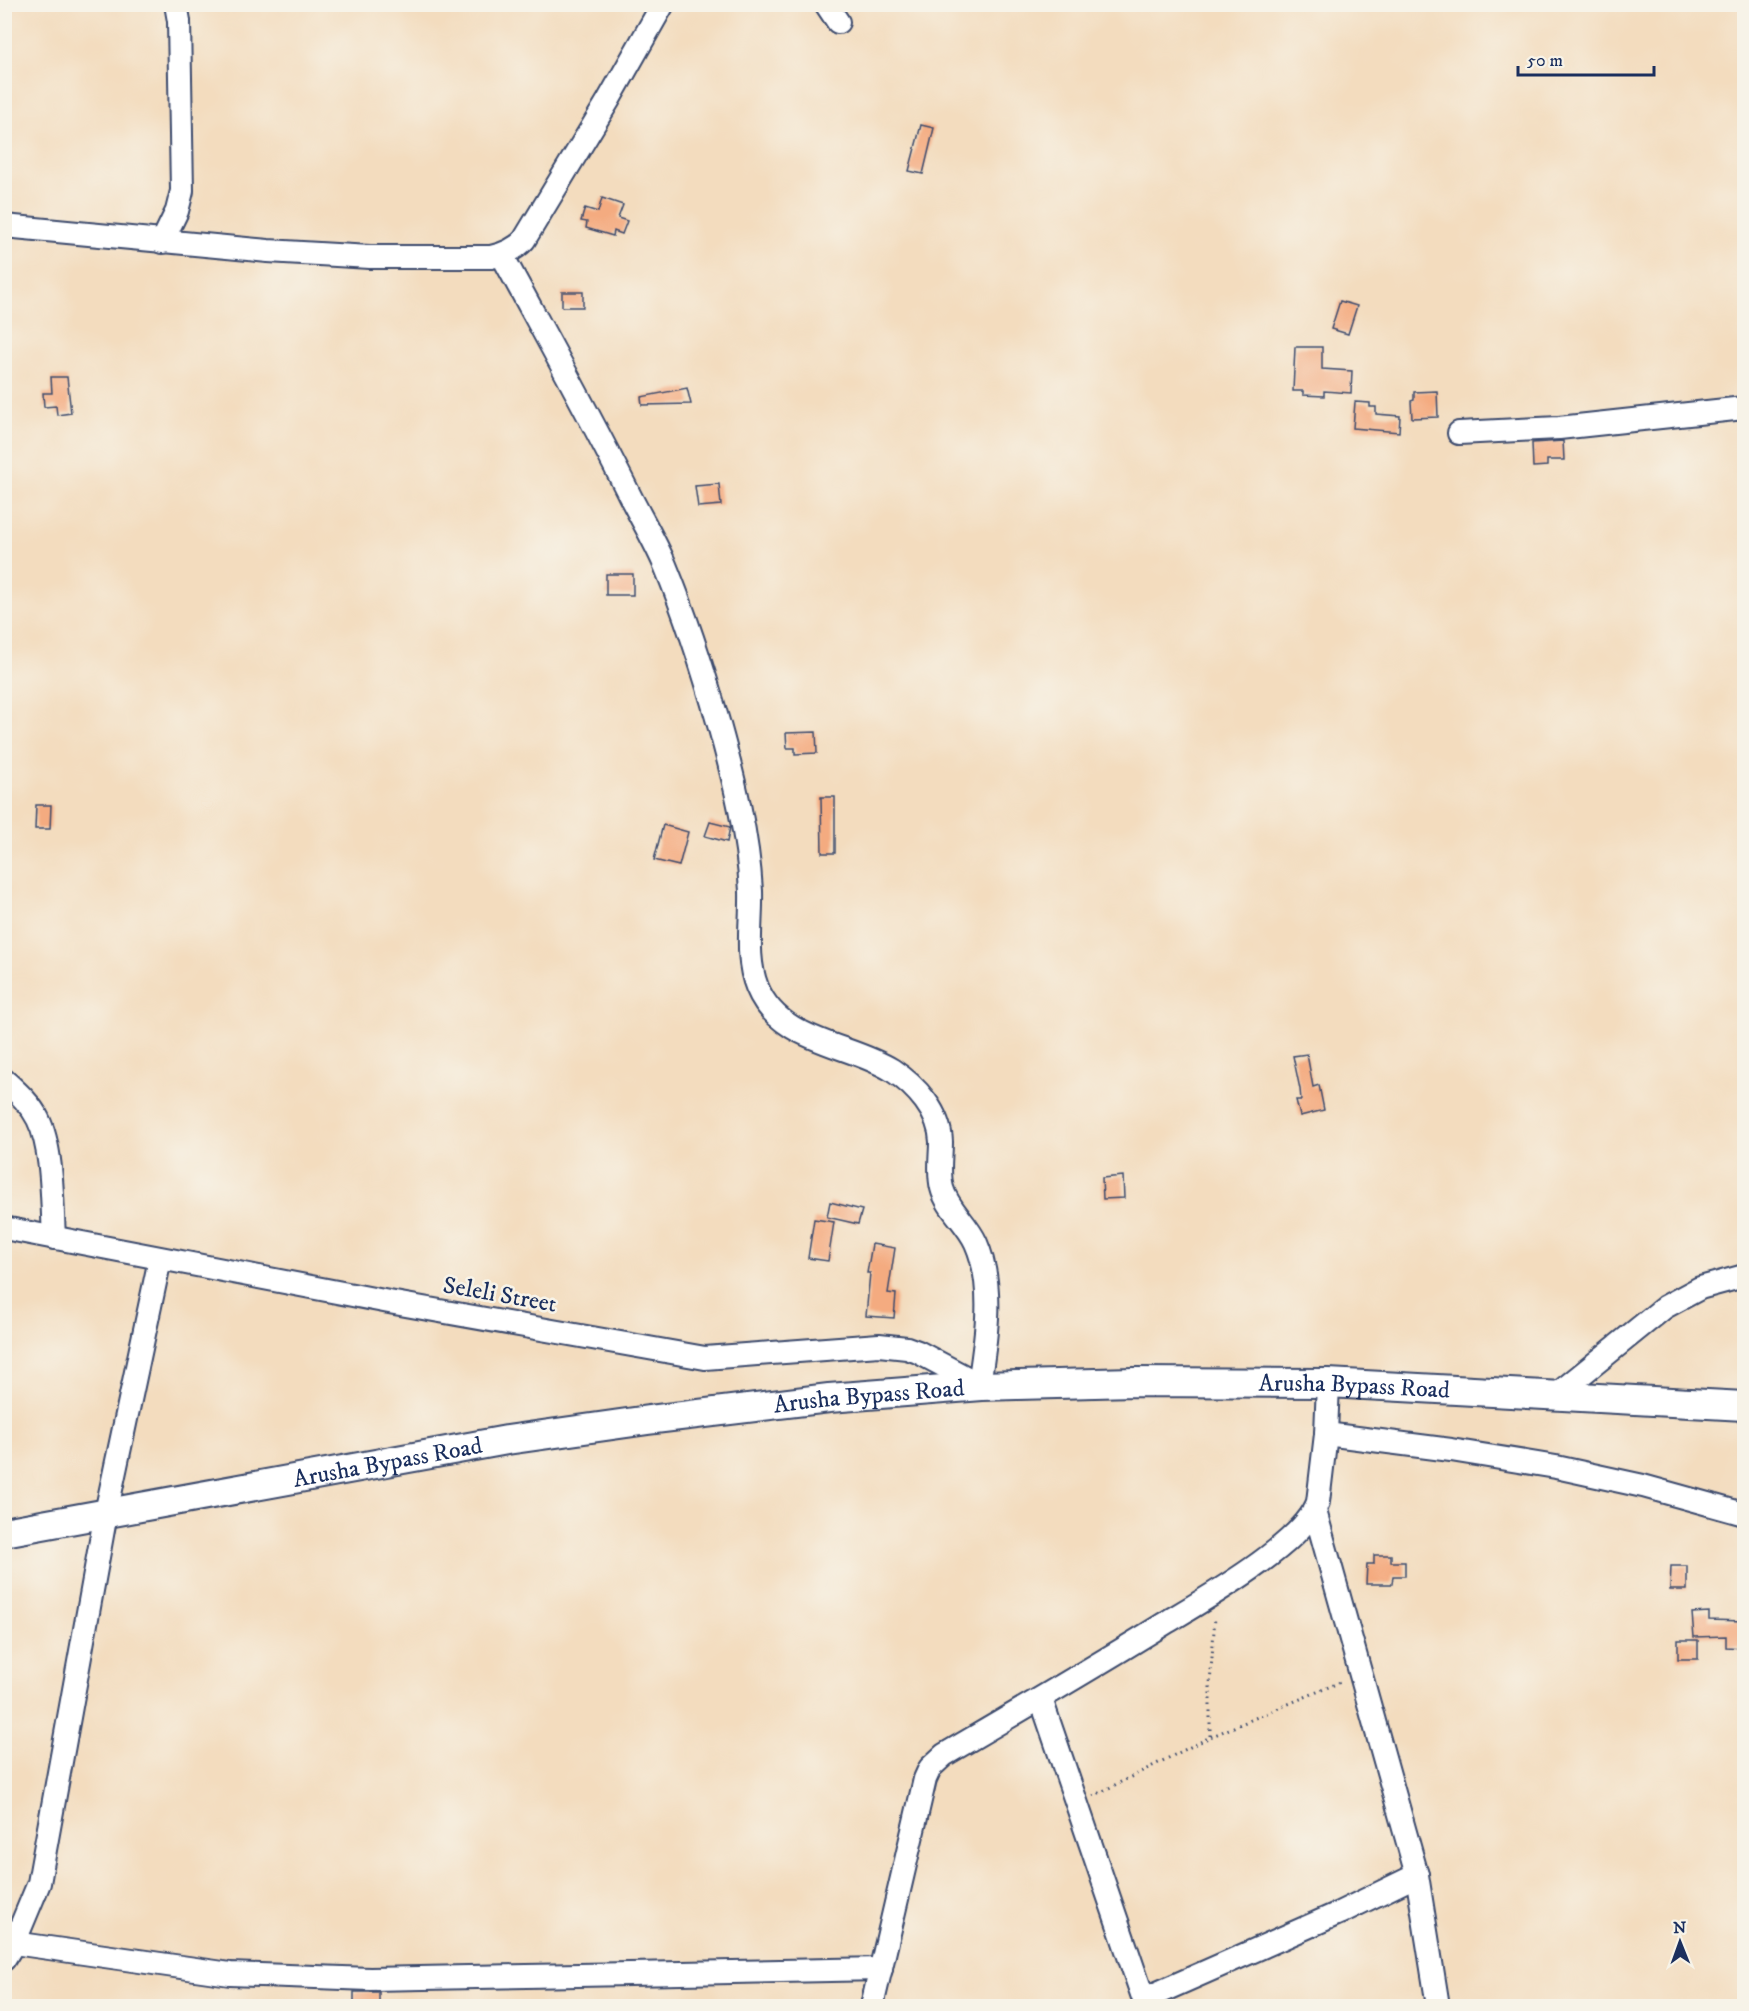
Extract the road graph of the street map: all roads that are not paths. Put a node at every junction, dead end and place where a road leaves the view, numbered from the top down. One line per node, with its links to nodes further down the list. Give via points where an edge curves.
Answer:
1 (176, 4): 4 (street, via 182,191)
2 (663, 4): 5 (street, via 524,240)
3 (4, 226): 4 (street)
4 (162, 242): 5 (street, via 370,257)
5 (501, 255): 14 (street, via 597,429 659,554 693,645 719,725 745,837 751,889 750,950 758,990 778,1016 797,1030 893,1071 912,1086 935,1117 941,1140 942,1190 975,1241 986,1282)
6 (1744, 408): 7 (street, via 1559,428)
7 (1458, 433)
8 (4, 1080): 10 (street, via 38,1119 47,1145)
9 (4, 1228): 10 (street, Seleli Street)
10 (54, 1238): 11 (street, Seleli Street)
11 (160, 1259): 14 (street, Seleli Street, via 705,1358 896,1346 918,1352); 19 (street)
12 (1744, 1276): 15 (street, via 1700,1288 1665,1307)
13 (1328, 1383): 14 (main road, Arusha Bypass Road); 15 (main road, Arusha Bypass Road); 17 (street)
14 (980, 1385): 19 (main road, Arusha Bypass Road, via 830,1398 530,1437)
15 (1554, 1396): 16 (main road, Arusha Bypass Road)
16 (1744, 1406)
17 (1326, 1434): 18 (street); 20 (street, via 1556,1467)
18 (1315, 1511): 22 (street, via 1274,1552); 23 (street)
19 (106, 1513): 21 (main road, Arusha Bypass Road); 24 (street, via 39,1883)
20 (1744, 1514)
21 (4, 1532)
22 (1041, 1699): 25 (street, via 944,1755 930,1768); 26 (street)
23 (1417, 1875): 26 (street); 28 (street)
24 (9, 1951): 25 (street, via 231,1974 370,1978)
25 (880, 1969): 27 (street)
26 (1145, 2003)
27 (872, 2007)
28 (1438, 2007)

